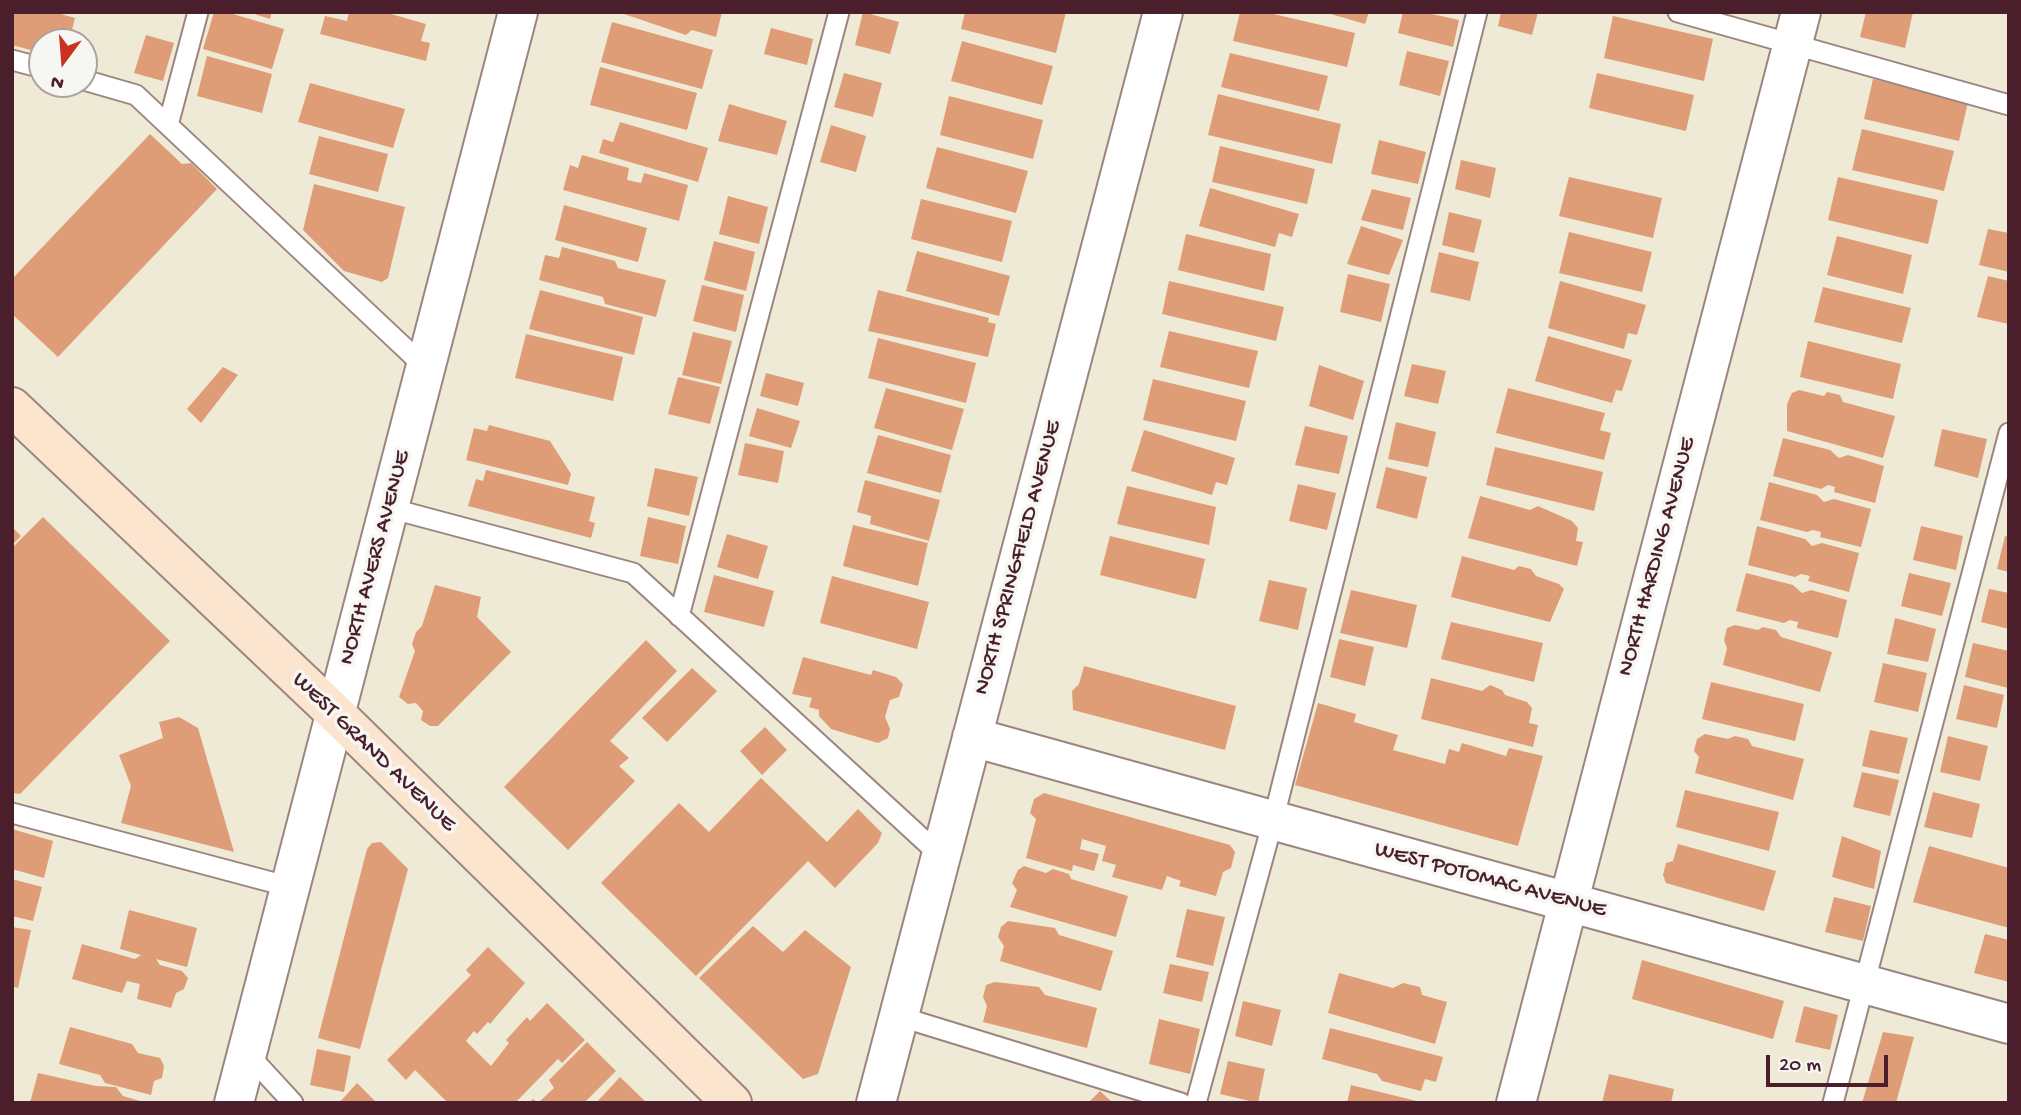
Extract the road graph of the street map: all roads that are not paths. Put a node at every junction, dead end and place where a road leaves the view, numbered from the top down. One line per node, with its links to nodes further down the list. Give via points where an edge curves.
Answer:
1 (198, 12): 10 (lane)
2 (519, 12): 11 (street, NORTH AVERS AVENUE)
3 (839, 12): 15 (lane)
4 (1163, 12): 17 (street, NORTH SPRINGFIELD AVENUE)
5 (1477, 12): 19 (lane)
6 (1678, 12): 7 (lane)
7 (1797, 28): 9 (lane); 22 (street, NORTH HARDING AVENUE)
8 (98, 84): 10 (lane, via 136,95)
9 (2009, 105)
10 (168, 125): 11 (lane)
11 (426, 368): 14 (street, NORTH AVERS AVENUE)
12 (12, 407): 16 (main road, WEST GRAND AVENUE)
13 (2009, 433): 23 (lane)
14 (390, 508): 15 (lane, via 632,573); 16 (street, NORTH AVERS AVENUE)
15 (679, 616): 20 (lane)
16 (336, 714): 21 (street, NORTH AVERS AVENUE); 29 (main road, WEST GRAND AVENUE)
17 (972, 737): 19 (street, WEST POTOMAC AVENUE); 20 (street, NORTH SPRINGFIELD AVENUE)
18 (12, 813): 21 (lane)
19 (1273, 821): 22 (street, WEST POTOMAC AVENUE); 32 (lane)
20 (941, 856): 24 (street, NORTH SPRINGFIELD AVENUE)
21 (290, 887): 26 (street, NORTH AVERS AVENUE)
22 (1568, 903): 23 (street, WEST POTOMAC AVENUE); 33 (street, NORTH HARDING AVENUE)
23 (1863, 984): 25 (street, WEST POTOMAC AVENUE); 34 (lane)
24 (898, 1016): 30 (street, NORTH SPRINGFIELD AVENUE); 31 (lane)
25 (2009, 1024)
26 (247, 1053): 27 (street, NORTH AVERS AVENUE); 28 (lane)
27 (234, 1103)
28 (293, 1103)
29 (732, 1103)
30 (876, 1103)
31 (1181, 1103)
32 (1196, 1103)
33 (1516, 1103)
34 (1833, 1103)

